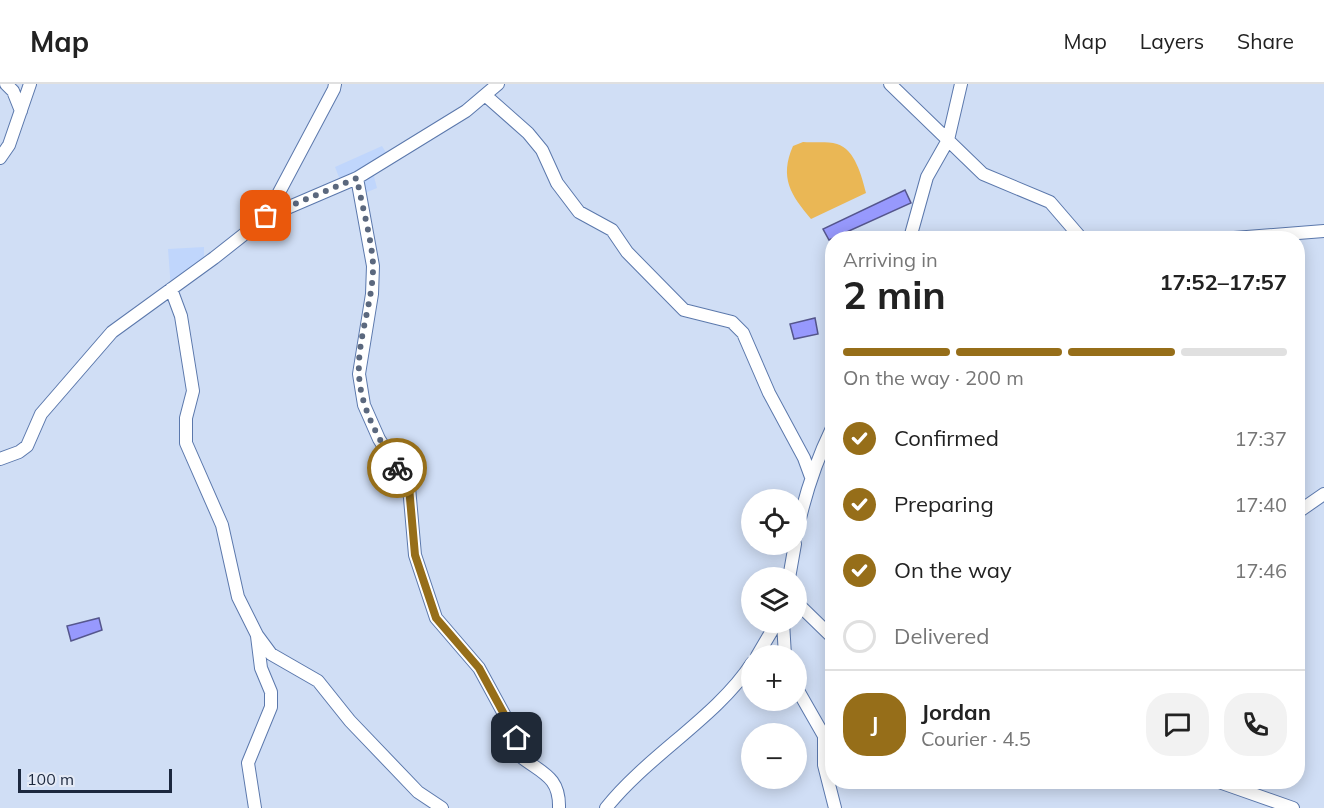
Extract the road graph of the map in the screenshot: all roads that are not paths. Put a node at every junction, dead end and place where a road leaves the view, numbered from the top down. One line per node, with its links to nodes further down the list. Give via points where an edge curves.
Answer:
1 (6, 84): 8 (street)
2 (30, 84): 8 (street)
3 (335, 84): 12 (street)
4 (498, 84): 7 (street)
5 (962, 84): 9 (street)
6 (896, 87): 9 (street)
7 (484, 95): 11 (street, via 466,111); 22 (street, via 535,141 557,183 579,212 612,230 627,252 684,310 732,322 742,333)
8 (21, 111): 10 (street, via 9,146)
9 (948, 140): 13 (street, via 927,177); 14 (street, via 983,174 1050,202)
10 (0, 158)
11 (357, 178): 12 (street); 36 (street, via 373,266 359,374 364,405 379,439 409,487 415,555 436,618 479,668 517,738 520,756 549,775 558,794)
12 (266, 216): 17 (street)
13 (912, 231)
14 (1075, 231)
15 (1324, 231): 16 (street)
16 (1305, 232)
17 (171, 289): 21 (street, via 112,332 41,414 27,446); 28 (street, via 181,316 193,391 186,418 186,443 222,525 238,597)
18 (825, 442): 20 (street)
19 (825, 454): 20 (street)
20 (818, 457): 22 (street)
21 (0, 459)
22 (811, 477): 23 (street)
23 (807, 493)
24 (1324, 494): 25 (street)
25 (1305, 507)
26 (807, 613): 27 (street)
27 (825, 630)
28 (257, 635): 34 (street, via 271,707 248,764); 35 (street, via 271,654 318,681 418,792)
29 (741, 676): 37 (street)
30 (807, 706): 31 (street, via 824,736)
31 (825, 769)
32 (830, 789): 38 (street)
33 (1239, 789): 39 (street)
34 (255, 808)
35 (442, 808)
36 (559, 808)
37 (606, 808)
38 (835, 808)
39 (1293, 808)

